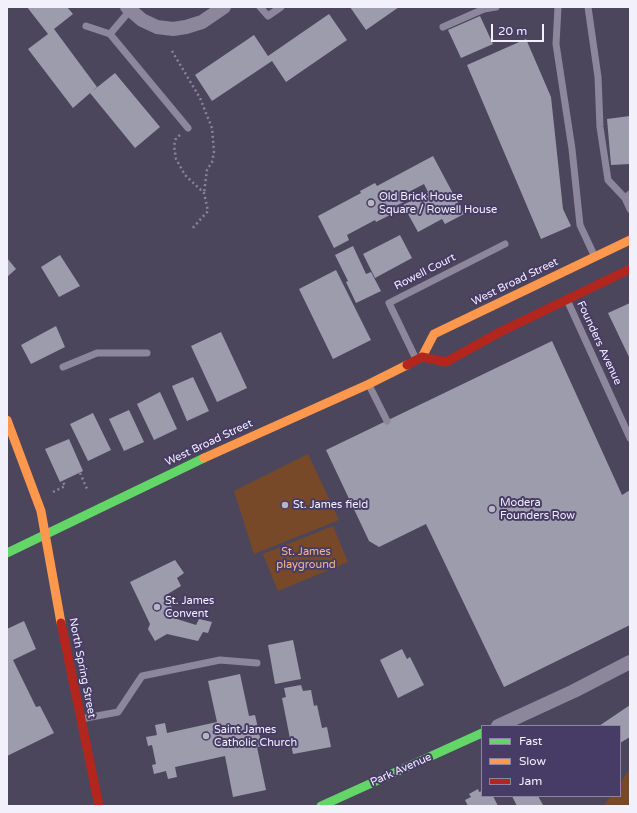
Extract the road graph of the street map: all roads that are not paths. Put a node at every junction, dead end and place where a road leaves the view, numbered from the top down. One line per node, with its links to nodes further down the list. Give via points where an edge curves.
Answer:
1 (224, 7): 7 (street, via 202,22 173,29 147,22)
2 (260, 7): 3 (lane, via 268,16)
3 (281, 7)
4 (496, 7): 9 (lane, via 484,9)
5 (558, 7): 16 (lane, via 556,44 572,148 580,225)
6 (588, 7): 12 (lane, via 608,180)
7 (130, 8): 10 (lane)
8 (86, 26): 10 (lane)
9 (443, 27)
10 (110, 34): 11 (lane)
11 (188, 128)
12 (628, 196): 13 (lane)
13 (630, 209)
14 (630, 240): 16 (main road, West Broad Street)
15 (505, 244): 20 (lane, Rowell Court, via 390,303)
16 (595, 257): 20 (main road, West Broad Street, via 434,334)
17 (630, 269): 18 (main road)
18 (567, 300): 20 (main road, via 500,332 446,362); 25 (lane, Founders Avenue)
19 (147, 353): 21 (lane, via 97,353)
20 (420, 359): 22 (main road, West Broad Street)
21 (63, 367)
22 (369, 384): 24 (lane); 26 (main road, West Broad Street, via 200,460)
23 (7, 420): 26 (main road, North Spring Street, via 41,512)
24 (387, 421)
25 (630, 438)
26 (45, 535): 27 (main road, West Broad Street); 30 (main road, North Spring Street)
27 (7, 553)
28 (630, 662): 31 (street)
29 (257, 663): 30 (lane, via 220,660 142,676 118,712)
30 (80, 719): 33 (main road, North Spring Street)
31 (500, 725)
32 (481, 733): 34 (main road, Park Avenue)
33 (99, 806)
34 (321, 806)

